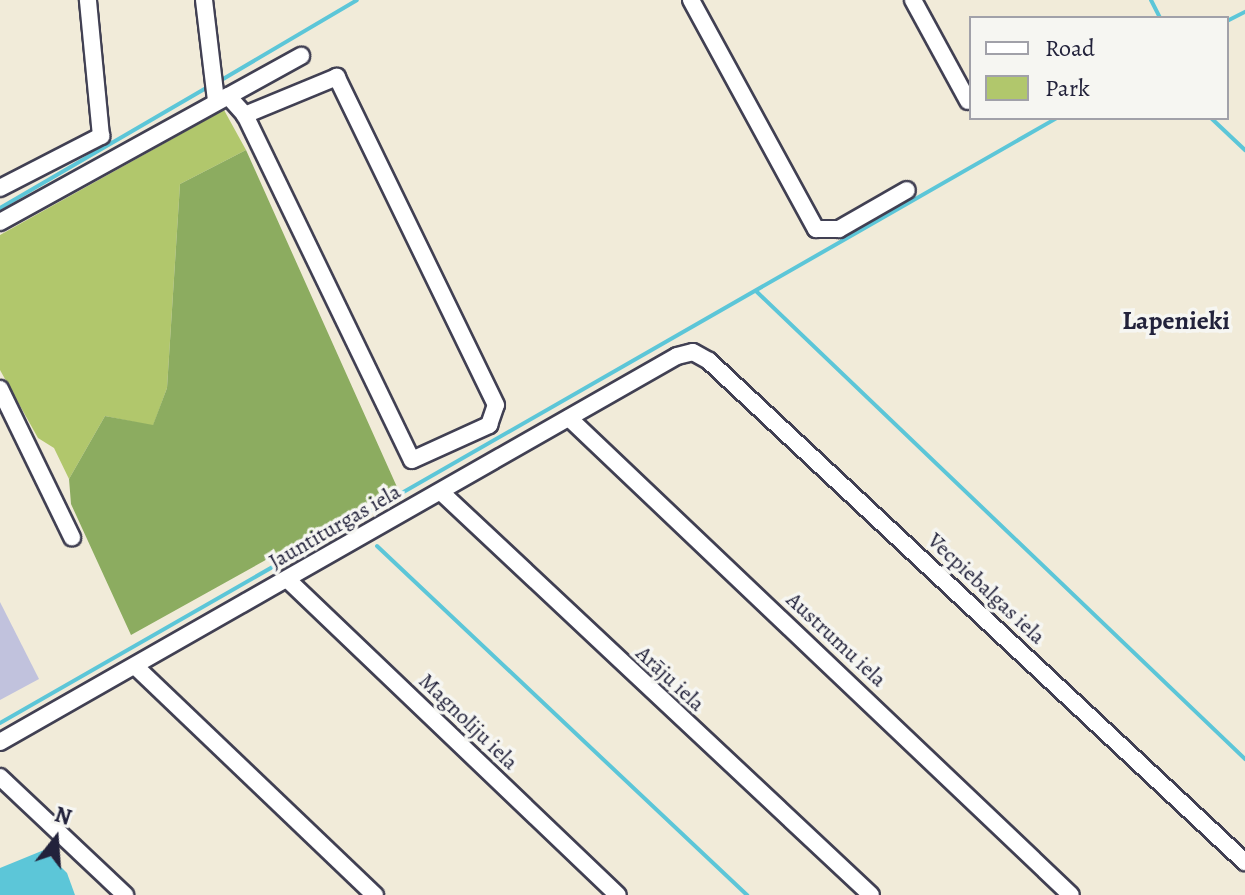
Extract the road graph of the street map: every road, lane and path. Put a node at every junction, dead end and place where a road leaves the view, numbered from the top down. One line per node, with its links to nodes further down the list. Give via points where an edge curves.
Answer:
1 (88, 0): 9 (street, via 101,136)
2 (204, 0): 6 (street)
3 (691, 0): 10 (street, via 816,229 839,229)
4 (913, 0): 7 (street)
5 (301, 56): 6 (street)
6 (222, 99): 8 (street); 11 (street)
7 (968, 101)
8 (245, 115): 8 (street, via 412,460 489,425 496,405 337,77)
9 (0, 188)
10 (907, 190)
11 (0, 222)
12 (693, 352): 14 (street, Jauntiturgas iela); 21 (street, Vecpiebalgas iela, via 709,361)
13 (0, 389): 16 (street)
14 (569, 418): 15 (street, Jauntiturgas iela); 26 (street, Austrumu iela)
15 (441, 492): 17 (street, Jauntiturgas iela); 25 (street, Arāju iela)
16 (72, 537)
17 (288, 580): 18 (street, Jauntiturgas iela); 24 (street, Magnoliju iela)
18 (135, 666): 19 (street, Jauntiturgas iela); 23 (street)
19 (0, 742)
20 (0, 777): 22 (street)
21 (1245, 862)
22 (125, 895)
23 (375, 895)
24 (618, 895)
25 (871, 895)
26 (1071, 895)

